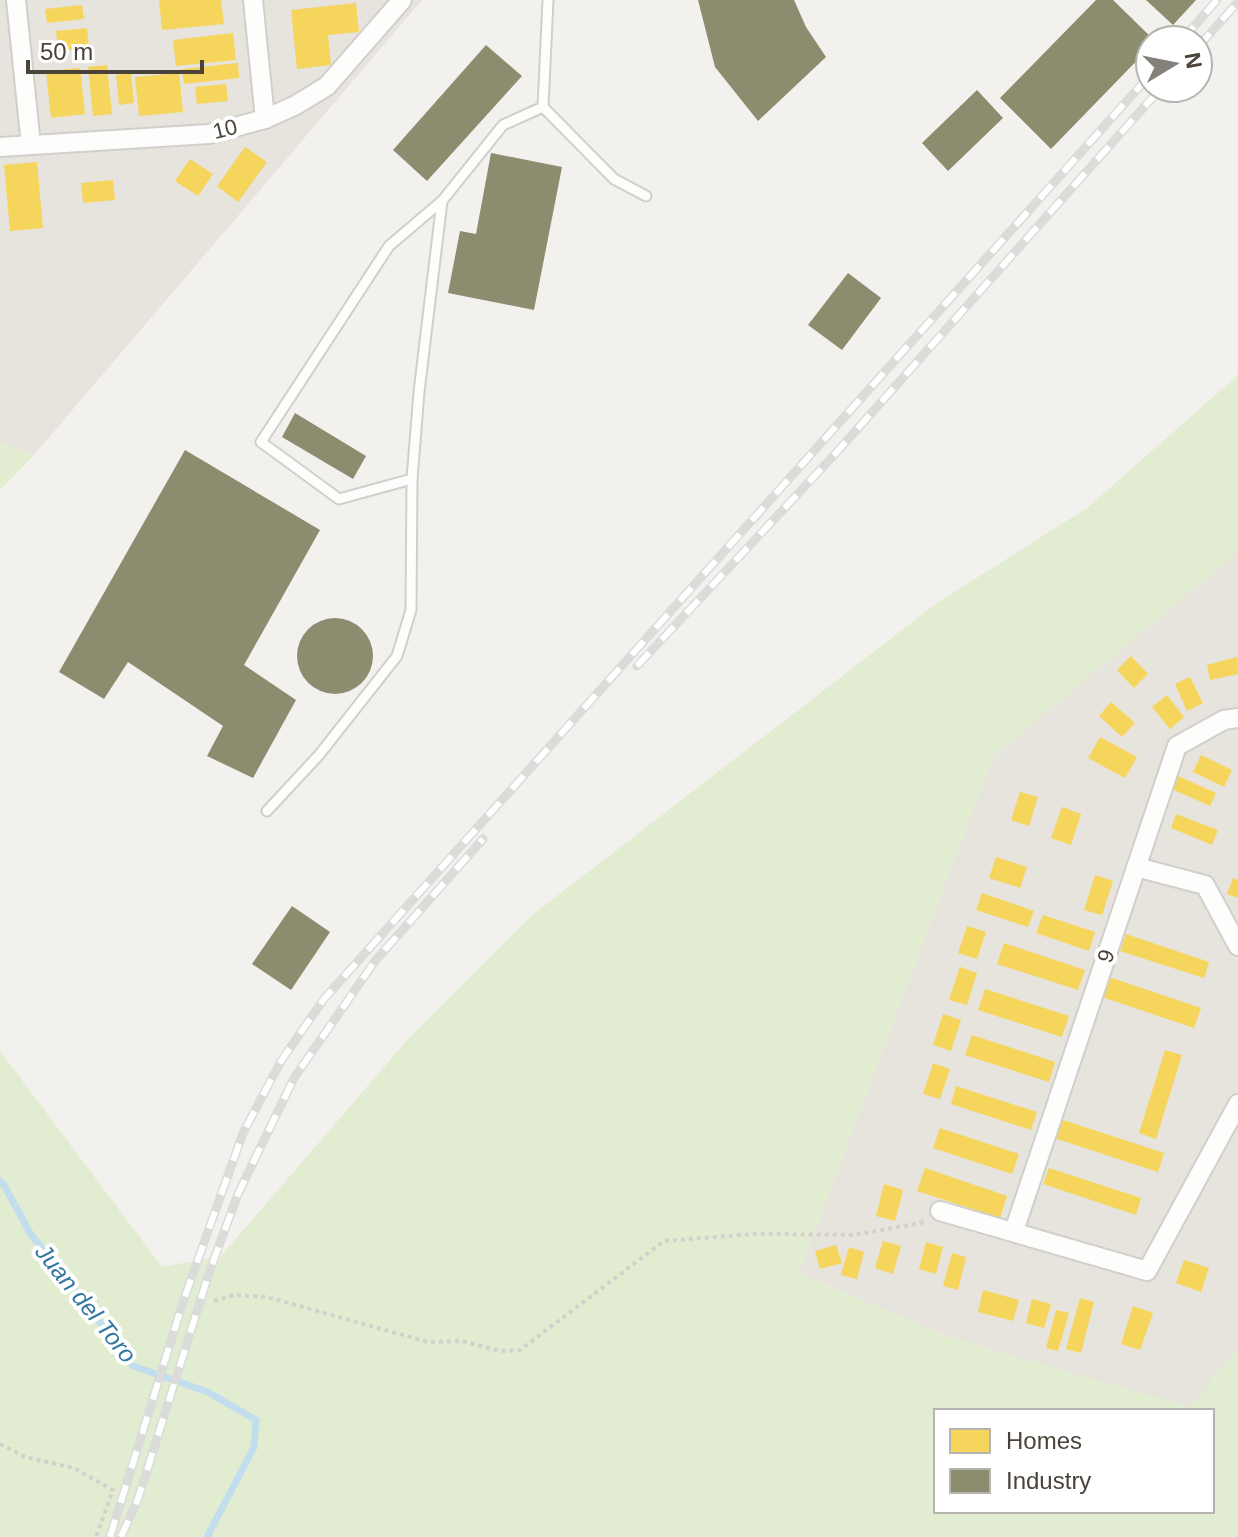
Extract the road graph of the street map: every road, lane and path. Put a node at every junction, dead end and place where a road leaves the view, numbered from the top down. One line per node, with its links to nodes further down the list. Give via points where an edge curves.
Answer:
1 (16, 0): 7 (street)
2 (253, 0): 6 (street)
3 (402, 0): 6 (street, 10, via 327,86)
4 (548, 0): 5 (lane)
5 (543, 107): 9 (lane, via 614,179); 10 (lane, via 503,125)
6 (265, 119): 7 (street, 10, via 209,134)
7 (31, 145): 8 (street, 10)
8 (0, 147)
9 (646, 196)
10 (442, 201): 11 (lane); 11 (lane, via 389,246 261,442 339,499)
11 (412, 479): 13 (lane, via 411,610 397,656)
12 (1238, 718): 14 (street, 9, via 1224,720 1177,746)
13 (267, 811)
14 (1136, 867): 15 (street, via 1205,885); 18 (street, 9)
15 (1238, 946)
16 (1238, 1104): 18 (street, via 1147,1271)
17 (940, 1211): 18 (street); 19 (path, via 922,1224 854,1235 754,1234 664,1241 520,1350 428,1342 267,1297 234,1295)
18 (1014, 1231)
19 (214, 1301)
20 (0, 1444): 21 (path, via 25,1457 74,1468 113,1490)
21 (96, 1537)

